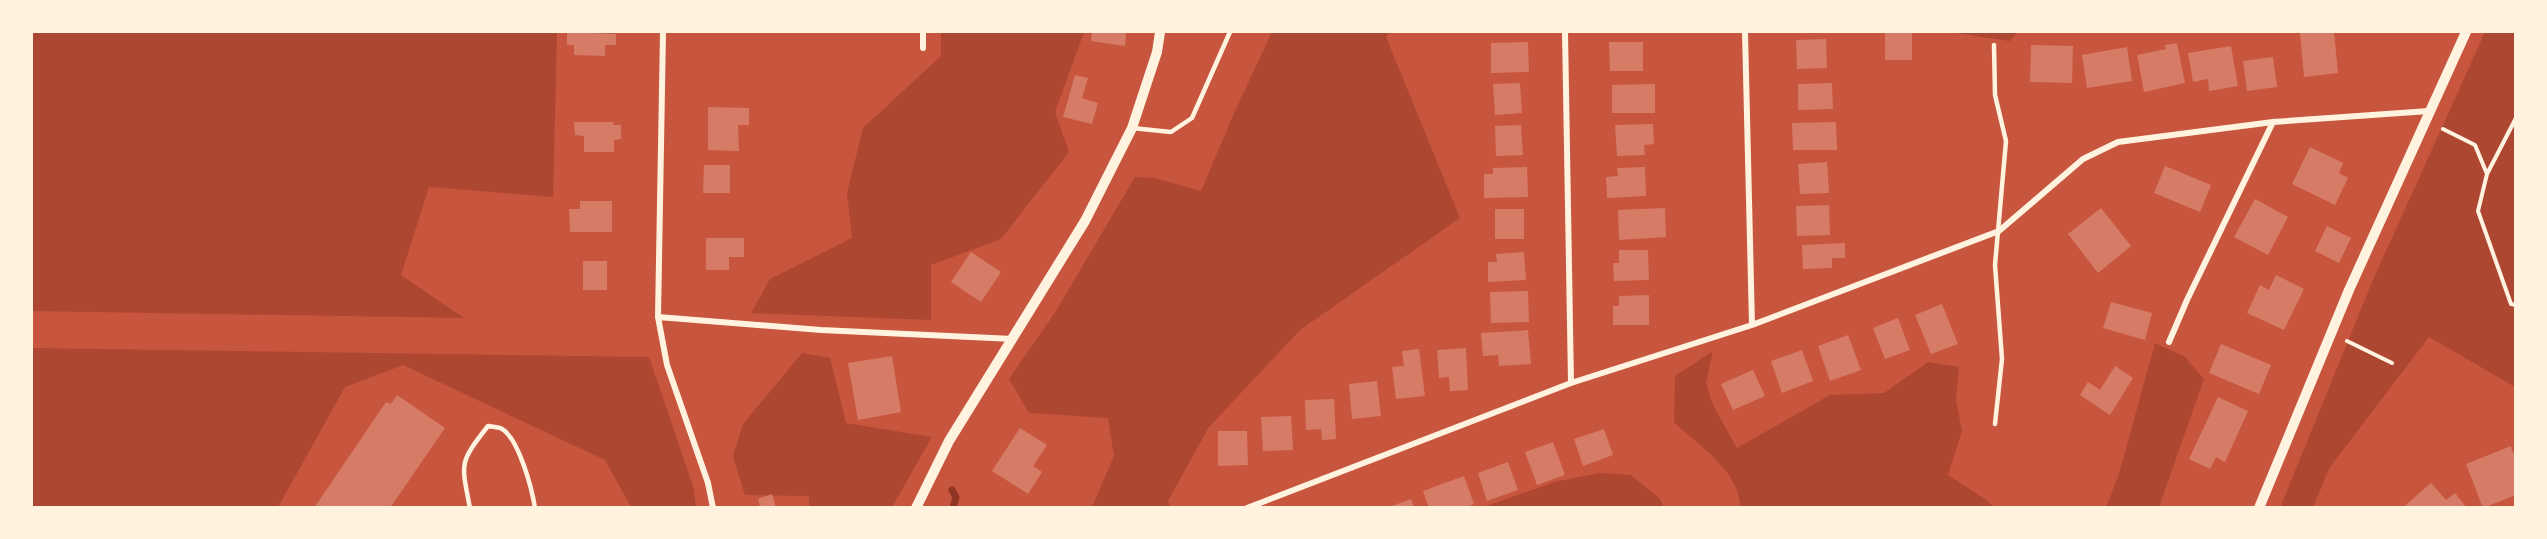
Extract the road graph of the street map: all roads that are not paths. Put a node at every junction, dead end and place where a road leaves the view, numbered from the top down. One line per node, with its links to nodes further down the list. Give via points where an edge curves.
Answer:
1 (663, 32): 14 (street)
2 (923, 32): 9 (street)
3 (1160, 32): 12 (street)
4 (1230, 32): 12 (lane, via 1192,118 1171,132)
5 (1565, 32): 18 (street)
6 (1745, 32): 15 (street)
7 (2466, 32): 10 (street)
8 (1994, 45): 13 (lane, via 1995,95 2006,141)
9 (923, 48)
10 (2429, 111): 11 (street); 25 (street)
11 (2273, 122): 13 (street, via 2118,142 2084,159); 17 (street)
12 (1132, 128): 16 (street, via 1085,221)
13 (1999, 231): 15 (street); 19 (lane, via 1995,266 2002,359)
14 (658, 316): 16 (street, via 821,330); 22 (street, via 667,365)
15 (1752, 325): 18 (street)
16 (1014, 339): 23 (street, via 949,441)
17 (2169, 342)
18 (1570, 383): 24 (street)
19 (1995, 424)
20 (470, 507): 21 (lane, via 463,473 466,455 488,426 502,429 510,438 530,478)
21 (535, 507)
22 (713, 507)
23 (915, 507)
24 (1247, 507)
25 (2259, 507)

